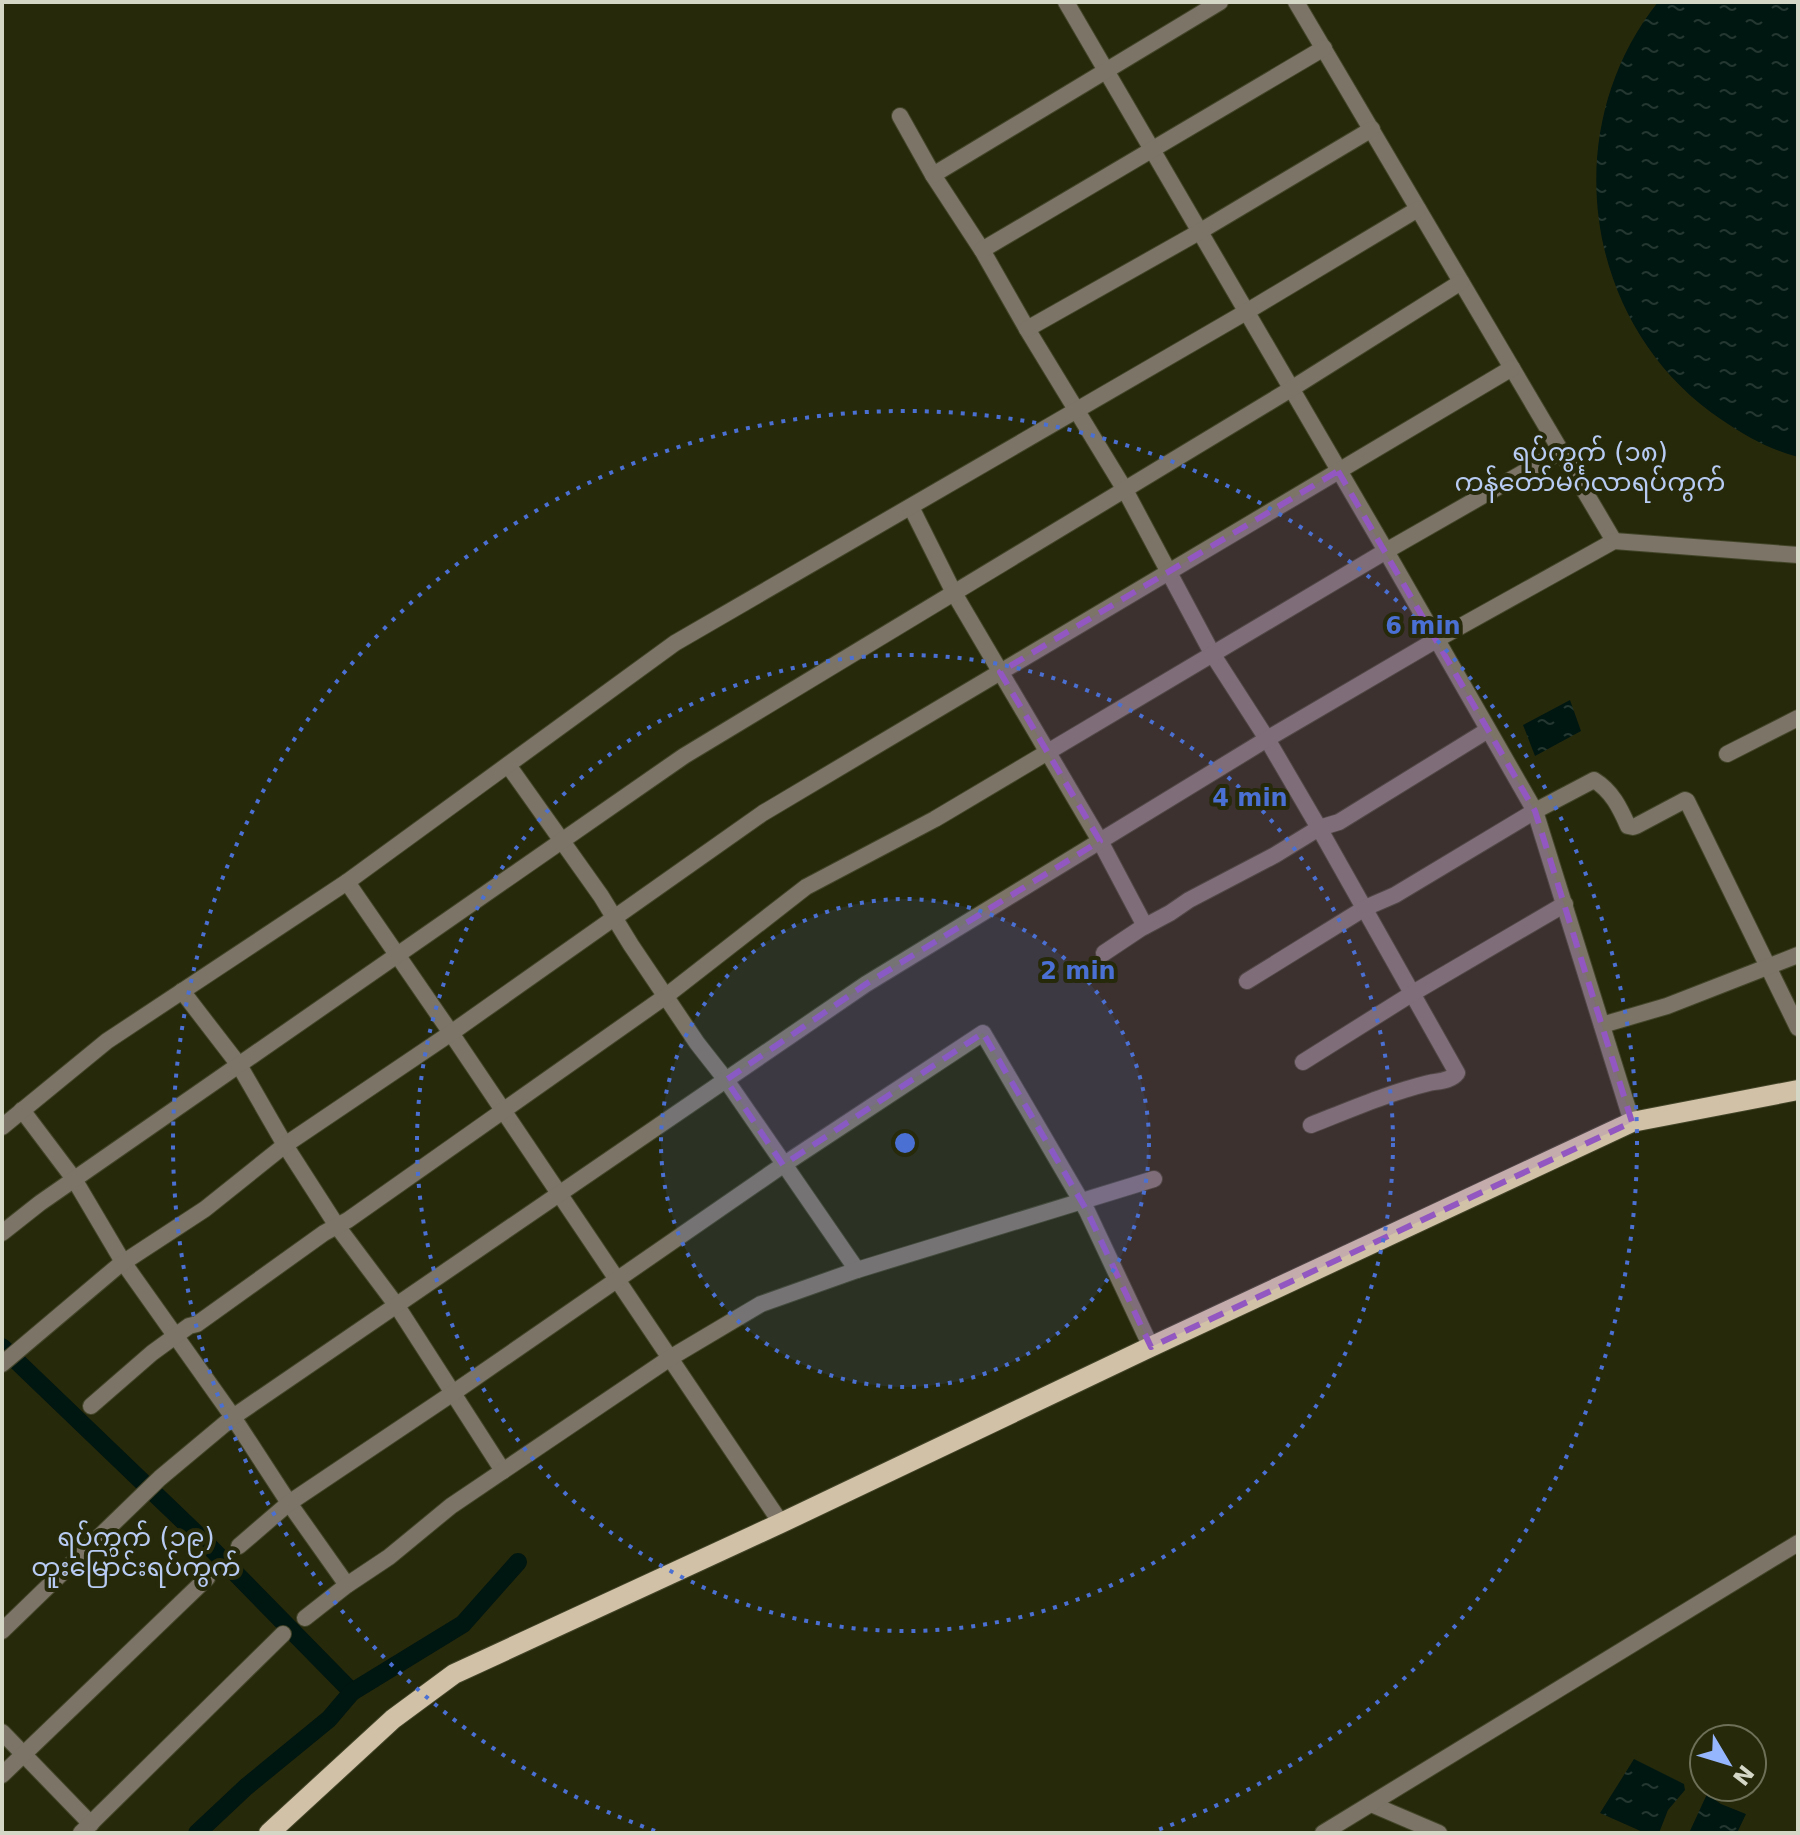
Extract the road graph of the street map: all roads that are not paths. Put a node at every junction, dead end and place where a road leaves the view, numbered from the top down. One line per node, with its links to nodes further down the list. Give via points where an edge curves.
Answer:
1 (1066, 2): 5 (street)
2 (1220, 2): 5 (street)
3 (1296, 2): 4 (street)
4 (1324, 48): 7 (street); 8 (street)
5 (1105, 70): 8 (street); 9 (street)
6 (900, 116): 9 (street)
7 (1372, 129): 10 (street); 11 (street)
8 (1152, 150): 11 (street); 12 (street)
9 (933, 175): 12 (street)
10 (1418, 209): 13 (street); 14 (street)
11 (1199, 232): 14 (street); 15 (street)
12 (982, 250): 15 (street)
13 (1461, 282): 16 (street); 17 (street)
14 (1246, 312): 17 (street); 18 (street)
15 (1027, 329): 18 (street)
16 (1512, 368): 19 (street); 20 (street)
17 (1291, 389): 20 (street); 21 (street)
18 (1077, 410): 21 (street); 22 (street)
19 (1561, 451): 23 (street); 24 (street)
20 (1338, 471): 24 (street); 26 (street)
21 (1125, 490): 26 (street); 27 (street)
22 (911, 507): 27 (street); 36 (street, via 675,643)
23 (1614, 541): 25 (street); 28 (street)
24 (1386, 551): 28 (street); 29 (street)
25 (1798, 555)
26 (1169, 572): 29 (street); 30 (street)
27 (954, 593): 30 (street); 39 (street, via 684,756)
28 (1436, 640): 32 (street); 33 (street)
29 (1213, 655): 33 (street); 34 (street)
30 (1000, 672): 34 (street); 44 (street, via 763,813)
31 (1798, 718): 35 (street)
32 (1488, 730): 37 (street); 38 (street, via 1339,822)
33 (1267, 739): 38 (street); 40 (street)
34 (1048, 752): 40 (street); 53 (street, via 806,887)
35 (1727, 754)
36 (508, 765): 39 (street); 41 (street)
37 (1535, 811): 42 (street); 43 (street); 49 (street, via 1594,780 1618,804 1628,826 1687,801)
38 (1319, 828): 43 (street); 45 (street)
39 (563, 840): 44 (street); 48 (street)
40 (1100, 841): 45 (street); 59 (street, via 866,984)
41 (347, 882): 48 (street); 51 (street)
42 (1565, 904): 52 (street); 54 (street)
43 (1365, 908): 50 (street); 52 (street)
44 (615, 917): 53 (street); 56 (street)
45 (1145, 926): 46 (street)
46 (1104, 953)
47 (1798, 955): 49 (street)
48 (397, 956): 56 (street); 58 (street)
49 (1768, 968): 54 (street); 55 (street)
50 (1247, 981)
51 (182, 991): 58 (street); 61 (street, via 107,1041)
52 (1413, 993): 57 (street); 64 (street, via 1456,1075)
53 (666, 996): 59 (street); 62 (street)
54 (1602, 1025): 63 (street)
55 (1798, 1028)
56 (451, 1033): 62 (street); 66 (street)
57 (1303, 1062)
58 (239, 1065): 66 (street); 68 (street)
59 (726, 1080): 67 (street); 70 (street)
60 (1798, 1090): 63 (main road)
61 (22, 1110): 65 (street); 68 (street)
62 (503, 1112): 70 (street); 72 (street)
63 (1632, 1122): 79 (main road)
64 (1311, 1125)
65 (2, 1127)
66 (285, 1145): 72 (street); 74 (street, via 205,1209)
67 (783, 1165): 71 (street, via 983,1033); 75 (street); 76 (street)
68 (74, 1179): 73 (street); 74 (street)
69 (1154, 1179): 71 (street)
70 (560, 1194): 76 (street); 77 (street)
71 (1081, 1202): 75 (street); 79 (street)
72 (337, 1226): 77 (street); 78 (street)
73 (2, 1233)
74 (123, 1262): 78 (street); 81 (street)
75 (857, 1270): 80 (street, via 761,1304)
76 (617, 1279): 80 (street); 82 (street)
77 (397, 1306): 82 (street); 84 (street)
78 (175, 1337): 83 (street); 84 (street)
79 (1151, 1347): 87 (main road)
80 (670, 1358): 85 (street); 87 (street)
81 (2, 1364)
82 (453, 1393): 85 (street); 86 (street)
83 (91, 1406)
84 (233, 1417): 86 (street); 93 (street, via 160,1478)
85 (503, 1471): 91 (street)
86 (289, 1503): 89 (street); 91 (street)
87 (781, 1523): 100 (main road, via 454,1674 393,1719)
88 (1798, 1543): 98 (street)
89 (239, 1546)
90 (207, 1578): 96 (street)
91 (347, 1585): 92 (street)
92 (305, 1618)
93 (2, 1631)
94 (283, 1634): 99 (street)
95 (2, 1732): 96 (street)
96 (24, 1754): 97 (street); 99 (street)
97 (2, 1775)
98 (1371, 1804): 101 (street); 102 (street)
99 (86, 1828)
100 (269, 1833)
101 (1323, 1833)
102 (1439, 1833)

